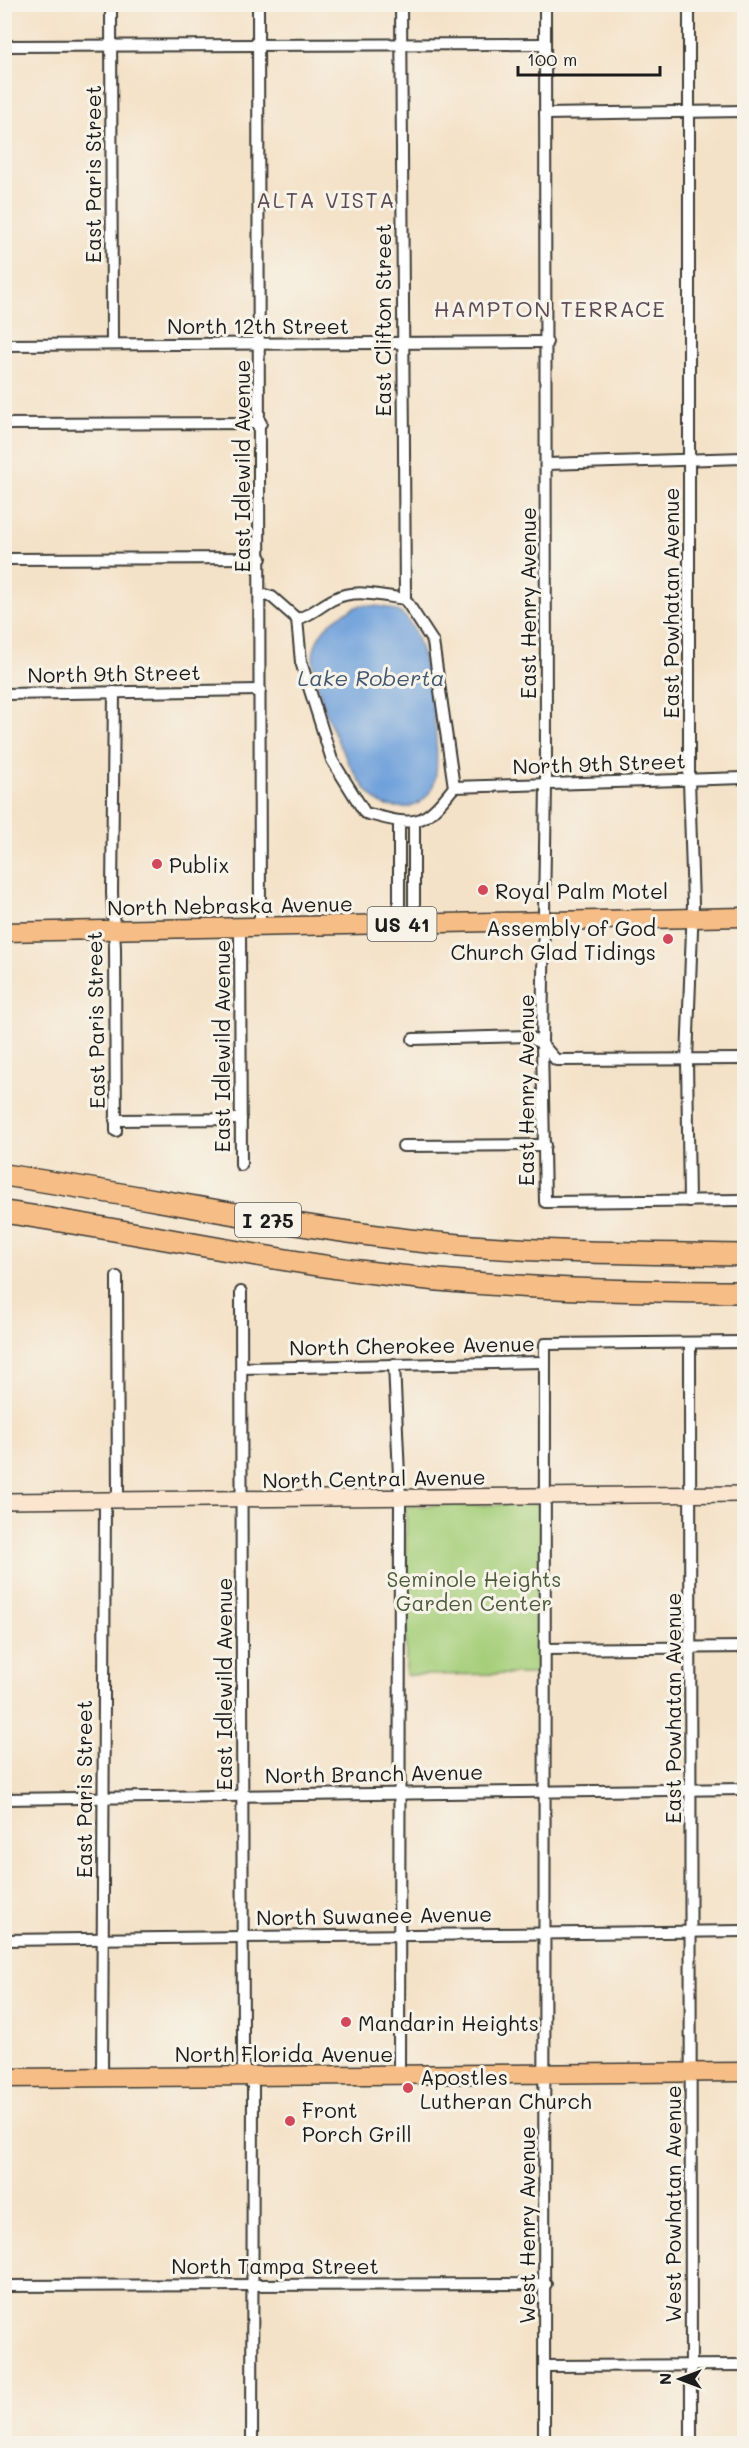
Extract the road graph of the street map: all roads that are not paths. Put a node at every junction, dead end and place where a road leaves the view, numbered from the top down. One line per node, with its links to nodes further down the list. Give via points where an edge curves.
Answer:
1 (111, 4): 8 (street, East Paris Street)
2 (258, 4): 9 (street, East Idlewild Avenue)
3 (401, 4): 6 (street, East Clifton Street)
4 (545, 4): 7 (street, East Henry Avenue)
5 (689, 4): 12 (street, East Powhatan Avenue)
6 (401, 44): 7 (street); 9 (street); 17 (street, East Clifton Street)
7 (545, 44): 13 (street, East Henry Avenue)
8 (111, 45): 9 (street); 10 (street); 15 (street, East Paris Street)
9 (258, 45): 16 (street, East Idlewild Avenue)
10 (4, 46)
11 (744, 111): 12 (street)
12 (689, 112): 13 (street); 22 (street, East Powhatan Avenue)
13 (546, 114): 14 (street, East Henry Avenue)
14 (547, 342): 17 (street, North 12th Street); 23 (street, East Henry Avenue)
15 (112, 344): 16 (street, North 12th Street); 18 (street, North 12th Street)
16 (260, 344): 17 (street, North 12th Street); 19 (street, East Idlewild Avenue)
17 (401, 344): 27 (street, East Clifton Street)
18 (4, 345)
19 (261, 423): 20 (street); 24 (street, East Idlewild Avenue)
20 (4, 424)
21 (744, 458): 22 (street)
22 (691, 459): 23 (street); 33 (street, East Powhatan Avenue)
23 (547, 464): 34 (street, East Henry Avenue)
24 (261, 558): 25 (street); 26 (street, East Idlewild Avenue)
25 (4, 559)
26 (261, 594): 28 (street, via 272,597); 29 (street, East Idlewild Avenue)
27 (405, 599): 28 (street, via 359,593 335,598); 35 (street, via 433,642)
28 (297, 619): 36 (street, via 303,671 332,760 365,813)
29 (260, 690): 30 (street, North 9th Street); 42 (street, East Idlewild Avenue)
30 (114, 692): 31 (street, North 9th Street); 44 (street, East Paris Street)
31 (4, 694)
32 (744, 778): 33 (street, North 9th Street)
33 (689, 780): 34 (street, North 9th Street); 39 (street, East Powhatan Avenue)
34 (546, 784): 35 (street, North 9th Street); 40 (street, East Henry Avenue)
35 (454, 787): 37 (street, via 434,813)
36 (399, 821): 37 (street); 41 (street)
37 (414, 821): 41 (street)
38 (744, 916): 39 (main road, North Nebraska Avenue / US 41)
39 (691, 918): 40 (main road, North Nebraska Avenue / US 41); 49 (street, East Powhatan Avenue)
40 (545, 920): 41 (main road, North Nebraska Avenue / US 41); 47 (street, East Henry Avenue)
41 (406, 924): 42 (main road, North Nebraska Avenue / US 41)
42 (260, 926): 43 (main road, North Nebraska Avenue / US 41)
43 (240, 927): 44 (main road, North Nebraska Avenue / US 41); 50 (street, East Idlewild Avenue)
44 (113, 930): 45 (main road, North Nebraska Avenue / US 41); 51 (street, East Paris Street)
45 (4, 932)
46 (413, 1039): 47 (street, via 528,1036)
47 (542, 1044): 49 (street, via 556,1060); 53 (street, East Henry Avenue)
48 (744, 1059): 49 (street)
49 (687, 1060): 58 (street, East Powhatan Avenue)
50 (241, 1119): 51 (street); 55 (street, East Idlewild Avenue)
51 (116, 1120): 52 (street, East Paris Street)
52 (116, 1131)
53 (545, 1145): 54 (street); 58 (street, East Henry Avenue, via 545,1202)
54 (403, 1146)
55 (241, 1165)
56 (4, 1175): 60 (highway, I 275, via 408,1240 563,1252)
57 (744, 1200): 58 (street)
58 (689, 1201)
59 (4, 1212): 63 (highway, I 275, via 399,1276 510,1287)
60 (744, 1255)
61 (117, 1277): 75 (street, East Paris Street)
62 (241, 1292): 70 (street, East Idlewild Avenue)
63 (674, 1292): 64 (highway, I 275); 65 (highway)
64 (744, 1292)
65 (744, 1305)
66 (744, 1342): 67 (street, North Cherokee Avenue)
67 (690, 1343): 68 (street, North Cherokee Avenue, via 545,1344); 72 (street, East Powhatan Avenue)
68 (545, 1362): 69 (street, North Cherokee Avenue); 73 (street)
69 (394, 1365): 70 (street, North Cherokee Avenue); 74 (street)
70 (242, 1368): 76 (street, East Idlewild Avenue)
71 (744, 1494): 72 (street, North Central Avenue)
72 (691, 1495): 73 (street, North Central Avenue); 78 (street, East Powhatan Avenue)
73 (545, 1497): 74 (street, North Central Avenue); 80 (street)
74 (400, 1498): 76 (street, North Central Avenue); 84 (street)
75 (112, 1500): 76 (street, North Central Avenue); 77 (street, North Central Avenue); 86 (street, East Paris Street)
76 (243, 1500): 85 (street, East Idlewild Avenue)
77 (4, 1501)
78 (691, 1647): 79 (street); 80 (street); 81 (street, East Powhatan Avenue)
79 (744, 1647)
80 (545, 1649): 83 (street)
81 (692, 1789): 82 (street, North Branch Avenue); 83 (street, North Branch Avenue); 90 (street, East Powhatan Avenue)
82 (744, 1789)
83 (546, 1790): 84 (street, North Branch Avenue); 89 (street, West Henry Avenue)
84 (400, 1792): 85 (street, North Branch Avenue); 91 (street)
85 (242, 1795): 86 (street, North Branch Avenue); 92 (street, East Idlewild Avenue)
86 (102, 1797): 87 (street, North Branch Avenue); 93 (street, East Paris Street)
87 (4, 1798)
88 (744, 1931): 90 (street, North Suwanee Avenue)
89 (545, 1932): 90 (street, North Suwanee Avenue); 91 (street, North Suwanee Avenue); 97 (street, West Henry Avenue)
90 (692, 1932): 96 (street, East Powhatan Avenue)
91 (399, 1934): 92 (street, North Suwanee Avenue); 99 (street)
92 (241, 1937): 93 (street, North Suwanee Avenue); 98 (street, East Idlewild Avenue, via 243,2066)
93 (102, 1939): 94 (street, North Suwanee Avenue); 100 (street, East Paris Street)
94 (4, 1940)
95 (744, 2072): 96 (main road, North Florida Avenue)
96 (692, 2073): 97 (main road, North Florida Avenue); 107 (street, West Powhatan Avenue)
97 (546, 2074): 99 (main road, North Florida Avenue); 102 (street, West Henry Avenue)
98 (249, 2075): 99 (main road, North Florida Avenue); 100 (main road, North Florida Avenue); 103 (street, East Idlewild Avenue, via 253,2086)
99 (399, 2075)
100 (102, 2077): 101 (main road, North Florida Avenue)
101 (4, 2078)
102 (546, 2284): 103 (street, North Tampa Street); 106 (street, West Henry Avenue)
103 (253, 2285): 104 (street, North Tampa Street); 108 (street, East Idlewild Avenue)
104 (4, 2286)
105 (744, 2365): 107 (street)
106 (545, 2366): 107 (street); 109 (street, West Henry Avenue)
107 (691, 2366): 110 (street, West Powhatan Avenue)
108 (252, 2444)
109 (544, 2444)
110 (691, 2444)

